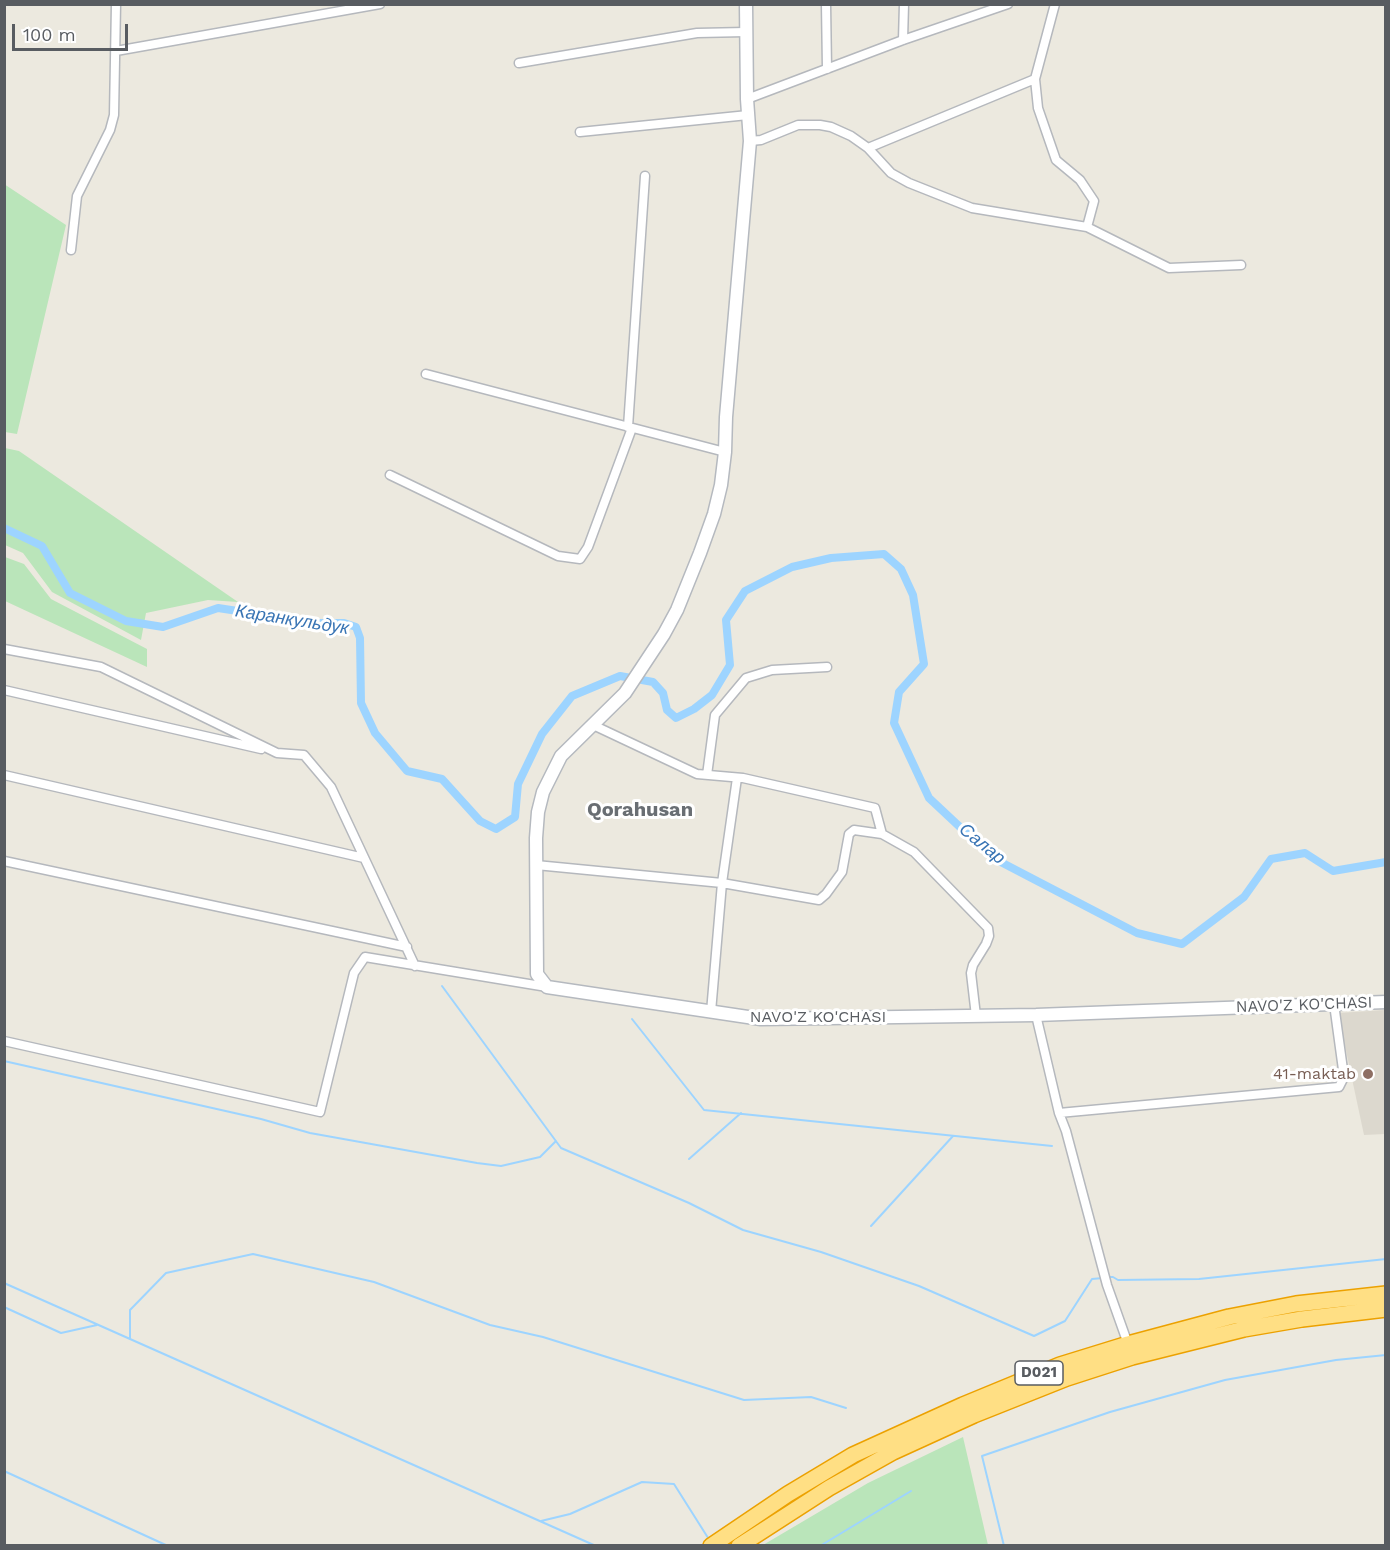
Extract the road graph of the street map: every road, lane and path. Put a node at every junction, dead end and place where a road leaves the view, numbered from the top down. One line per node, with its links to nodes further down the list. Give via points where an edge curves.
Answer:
1 (116, 4): 10 (street)
2 (380, 4): 10 (street)
3 (746, 4): 8 (street)
4 (826, 4): 12 (street)
5 (904, 4): 9 (street)
6 (1008, 4): 9 (street)
7 (1055, 4): 13 (street)
8 (747, 32): 11 (street, via 697,33); 14 (street)
9 (903, 40): 12 (street)
10 (116, 51): 21 (street, via 114,115 77,196)
11 (519, 63)
12 (827, 69): 14 (street)
13 (1035, 79): 18 (street); 20 (street, via 1038,108 1056,160 1080,180 1094,201)
14 (747, 99): 15 (street)
15 (748, 115): 16 (street); 17 (street)
16 (580, 132)
17 (750, 141): 18 (street, via 798,125 819,124); 25 (street)
18 (868, 148): 20 (street, via 891,173 972,208)
19 (645, 176): 24 (street)
20 (1087, 228): 22 (street, via 1169,268)
21 (71, 250)
22 (1241, 265)
23 (426, 374): 24 (street)
24 (630, 428): 25 (street); 26 (street, via 588,547 580,559 558,556)
25 (726, 452): 30 (street, via 714,514 677,610 625,693)
26 (390, 475)
27 (4, 649): 31 (street, via 101,667)
28 (827, 667): 32 (street, via 772,670 746,678 715,715)
29 (4, 690): 31 (street)
30 (592, 725): 32 (street, via 697,774); 38 (street, via 561,756 543,792 538,812)
31 (277, 753): 36 (street, via 304,755 331,787)
32 (707, 775): 34 (street)
33 (4, 776): 36 (street)
34 (737, 778): 35 (street, via 870,805 877,812); 39 (street)
35 (882, 834): 39 (street, via 854,830 849,834 842,872 819,900); 49 (street, via 914,852 988,928 986,944 971,973)
36 (364, 858): 40 (street)
37 (4, 861): 40 (street)
38 (536, 866): 39 (street); 42 (street)
39 (722, 884): 47 (street)
40 (407, 947): 41 (street)
41 (416, 966): 43 (street); 50 (street, via 365,957 354,973 320,1112)
42 (537, 974): 43 (street); 44 (street)
43 (525, 984): 44 (street)
44 (547, 987): 47 (street, NAVO'Z KO'CHASI)
45 (1386, 1002): 46 (street, NAVO'Z KO'CHASI)
46 (1334, 1004): 48 (street, NAVO'Z KO'CHASI); 51 (street, via 1344,1077 1339,1088)
47 (711, 1012): 49 (street, NAVO'Z KO'CHASI, via 761,1020)
48 (1036, 1015): 49 (street, NAVO'Z KO'CHASI); 51 (street)
49 (976, 1016)
50 (4, 1041)
51 (1059, 1113): 54 (street, via 1107,1285)
52 (1386, 1293): 54 (highway, D021, via 1230,1317)
53 (1386, 1309): 56 (highway, D021, via 1244,1329 1066,1378 893,1452)
54 (1128, 1344): 55 (highway, D021, via 1028,1377 863,1450)
55 (717, 1541)
56 (739, 1545)

